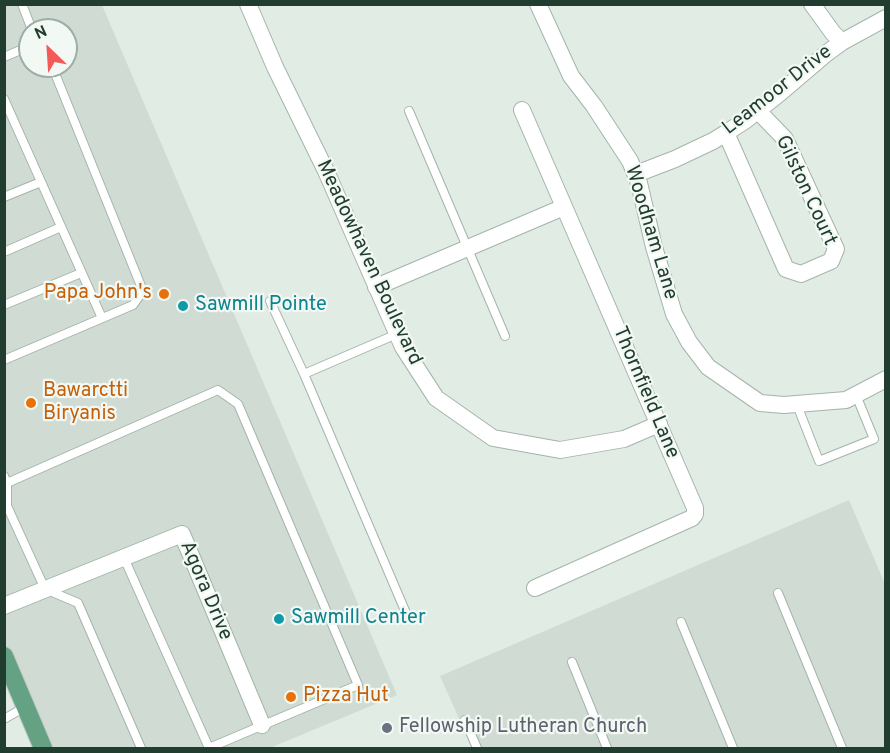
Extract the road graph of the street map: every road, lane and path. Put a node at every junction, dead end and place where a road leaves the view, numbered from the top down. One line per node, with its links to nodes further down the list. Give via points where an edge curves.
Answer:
1 (248, 4): 22 (street, Meadowhaven Boulevard)
2 (538, 4): 14 (street, Woodham Lane, via 571,76)
3 (812, 4): 5 (street)
4 (885, 18): 5 (street, Leamoor Drive)
5 (842, 42): 12 (street, Leamoor Drive)
6 (18, 51): 7 (lane)
7 (4, 57)
8 (57, 78): 25 (lane, via 143,291 133,305)
9 (4, 99): 15 (lane)
10 (522, 110): 17 (street, Thornfield Lane)
11 (409, 111): 19 (lane)
12 (758, 111): 13 (street, Leamoor Drive); 13 (street, Gilston Court, via 785,139 836,249 831,261 801,274 786,269)
13 (726, 133): 14 (street, Leamoor Drive)
14 (636, 174): 32 (street, Woodham Lane, via 674,314 689,342 708,367 760,403)
15 (41, 182): 16 (lane); 18 (lane)
16 (4, 197)
17 (564, 207): 19 (street); 33 (street, Thornfield Lane)
18 (61, 227): 20 (lane); 21 (lane)
19 (467, 248): 22 (street); 27 (lane)
20 (4, 252)
21 (81, 273): 24 (lane); 25 (lane)
22 (376, 287): 26 (street, Meadowhaven Boulevard)
23 (270, 301): 29 (lane)
24 (4, 305)
25 (102, 318): 28 (lane)
26 (397, 334): 29 (lane); 33 (street, Meadowhaven Boulevard, via 436,398 493,438 560,450 624,440)
27 (505, 336)
28 (4, 360)
29 (304, 374): 40 (lane)
30 (885, 379): 31 (street, Woodham Lane)
31 (856, 394): 32 (street, Woodham Lane, via 846,399); 32 (lane, via 874,439 819,461)
32 (797, 405)
33 (659, 424): 36 (street, Thornfield Lane, via 695,508 692,518)
34 (6, 480): 37 (lane, via 7,506); 47 (lane, via 218,390 238,404 358,685)
35 (124, 558): 37 (street, Agora Drive); 47 (lane, via 209,748); 47 (street, Agora Drive, via 182,534)
36 (535, 588)
37 (45, 590): 39 (street, Agora Drive); 49 (lane, via 78,603)
38 (778, 593): 53 (lane)
39 (4, 606)
40 (406, 613)
41 (681, 622): 52 (lane)
42 (4, 656): 44 (main road)
43 (572, 662): 51 (lane)
44 (26, 707): 45 (lane); 48 (main road)
45 (4, 719)
46 (465, 720): 50 (lane)
47 (262, 726)
48 (43, 748)
49 (141, 748)
50 (477, 748)
51 (607, 748)
52 (733, 748)
53 (842, 748)

